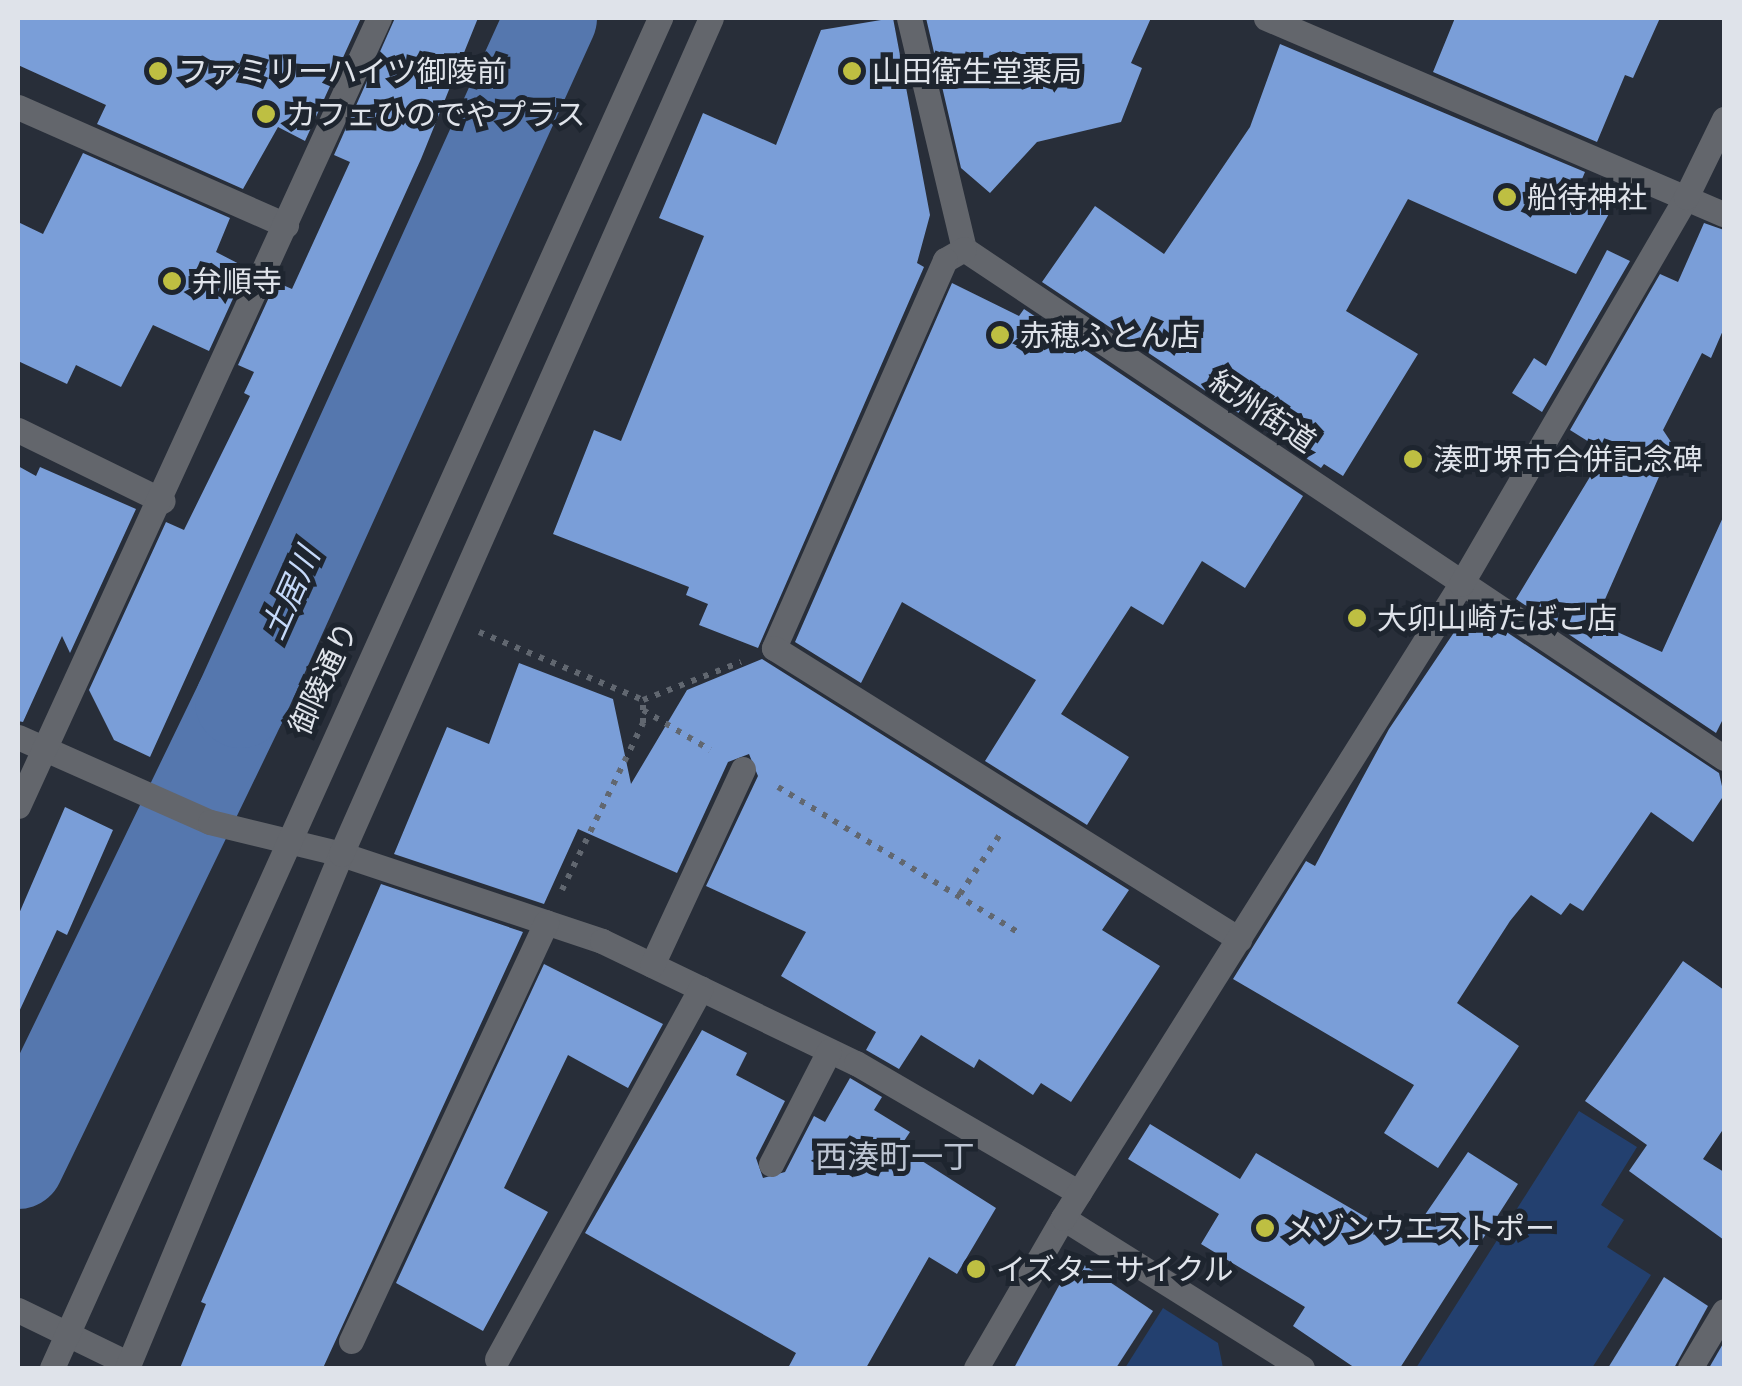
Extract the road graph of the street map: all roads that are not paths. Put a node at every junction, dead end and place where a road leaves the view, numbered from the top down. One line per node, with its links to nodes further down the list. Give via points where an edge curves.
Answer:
1 (379, 18): 10 (street)
2 (660, 18): 20 (street, 御陵通り)
3 (711, 18): 21 (street)
4 (909, 18): 11 (street)
5 (1266, 18): 8 (street)
6 (18, 107): 10 (street)
7 (1724, 119): 8 (street)
8 (1686, 197): 9 (street); 14 (street)
9 (1724, 214)
10 (286, 225): 13 (street)
11 (964, 249): 14 (street, 紀州街道); 23 (street, via 945,260 774,648)
12 (18, 430): 13 (street)
13 (163, 501): 16 (street)
14 (1460, 584): 17 (street, 紀州街道); 23 (street)
15 (18, 737): 16 (street)
16 (44, 748): 19 (street); 20 (street, via 210,822)
17 (1724, 758)
18 (743, 768): 24 (street)
19 (18, 806)
20 (284, 841): 21 (street); 32 (street, 御陵通り)
21 (341, 854): 22 (street); 36 (street)
22 (546, 922): 24 (street); 33 (street)
23 (1239, 939): 28 (street)
24 (652, 965): 25 (street)
25 (701, 988): 26 (street); 34 (street)
26 (829, 1050): 27 (street); 28 (street)
27 (771, 1164)
28 (1079, 1193): 29 (street)
29 (1063, 1218): 35 (street); 38 (street)
30 (18, 1310): 32 (street)
31 (1724, 1311): 40 (street)
32 (68, 1334): 36 (street); 37 (street, 御陵通り)
33 (351, 1341)
34 (498, 1359)
35 (1265, 1359): 39 (street)
36 (128, 1366)
37 (52, 1368)
38 (976, 1368)
39 (1302, 1368)
40 (1690, 1368)

